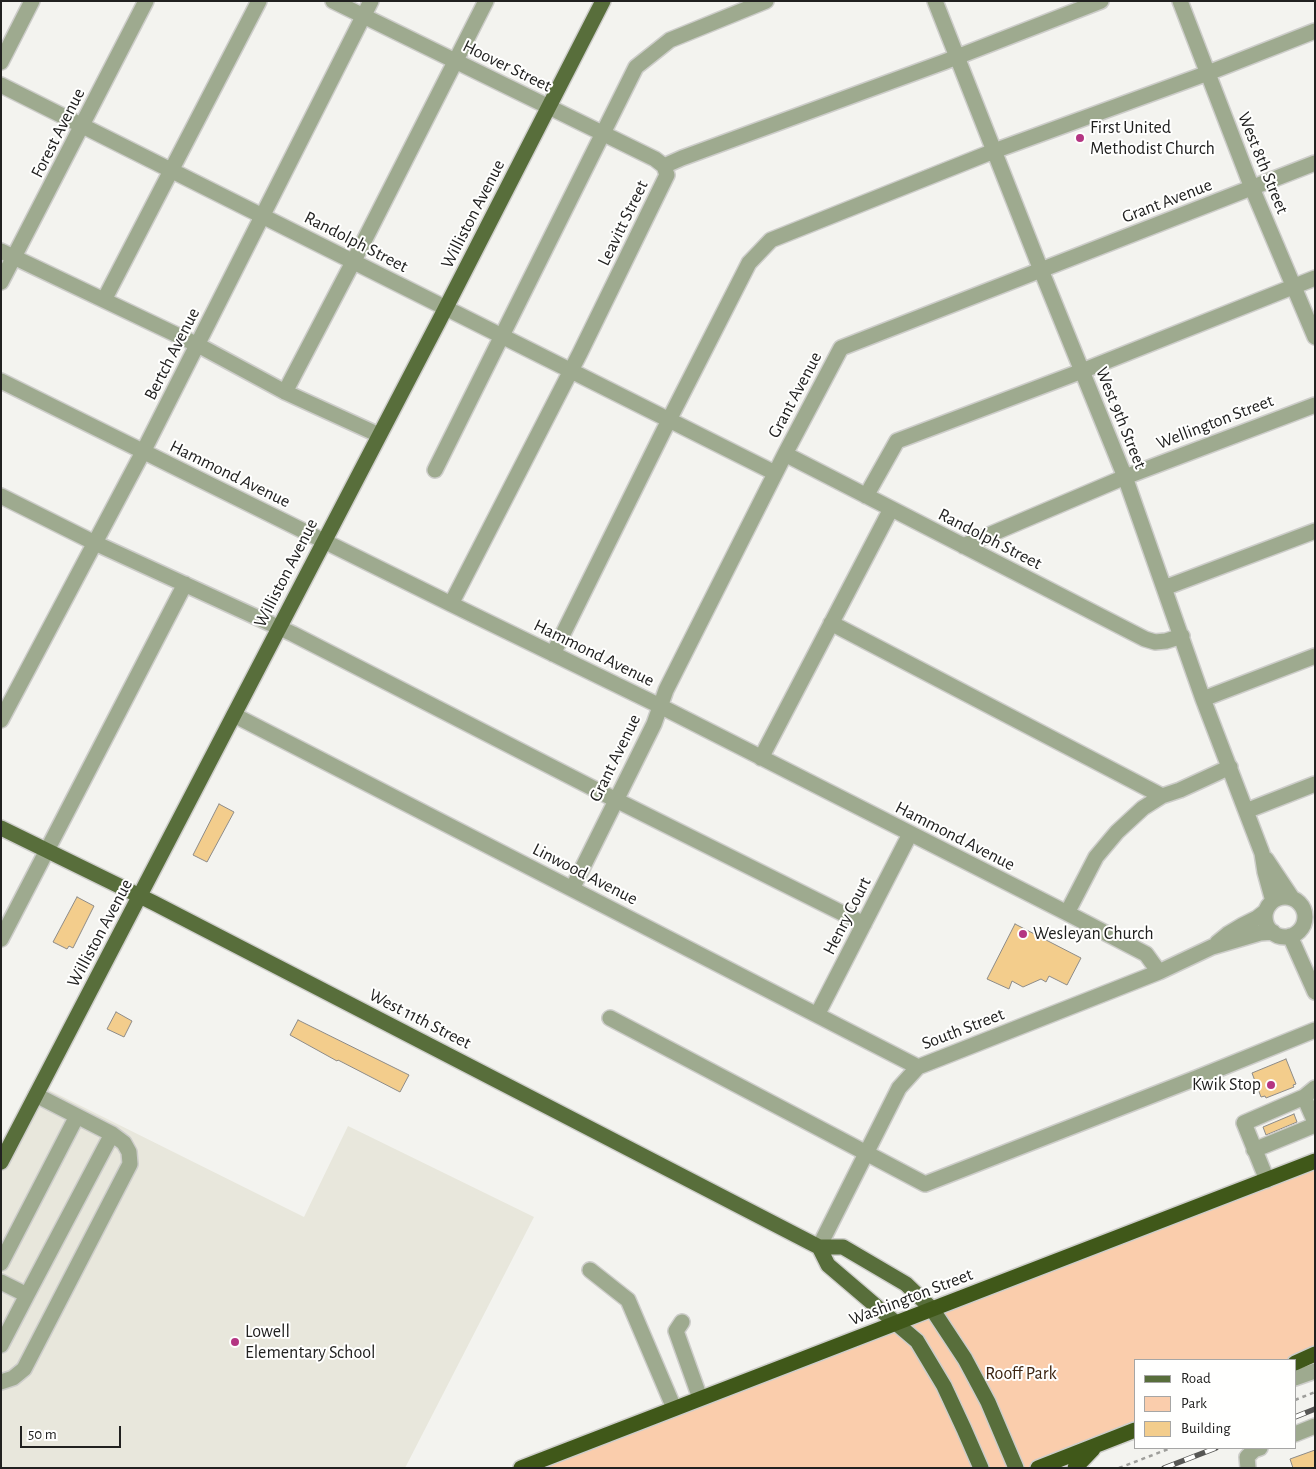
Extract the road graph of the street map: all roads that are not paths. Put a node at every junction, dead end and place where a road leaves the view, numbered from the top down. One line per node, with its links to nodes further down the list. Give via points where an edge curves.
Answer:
1 (32, 1): 15 (street)
2 (146, 1): 20 (street, Forest Avenue)
3 (259, 1): 25 (street)
4 (333, 1): 12 (street, Hoover Street)
5 (371, 1): 12 (street, Bertch Avenue)
6 (486, 1): 16 (street)
7 (603, 1): 19 (main road, Williston Avenue)
8 (766, 1): 21 (street, via 670,40 636,67)
9 (935, 1): 14 (street, West 9th Street)
10 (1101, 1): 14 (street, Leavitt Street)
11 (1180, 1): 17 (street, West 8th Street)
12 (364, 16): 16 (street, Hoover Street); 27 (street, Bertch Avenue)
13 (1315, 31): 17 (street)
14 (957, 57): 22 (street, West 9th Street); 24 (street, Leavitt Street)
15 (1, 62)
16 (456, 62): 19 (street, Hoover Street); 29 (street)
17 (1208, 74): 22 (street); 26 (street, West 8th Street)
18 (1, 85): 20 (street, Randolph Street)
19 (549, 107): 21 (street, Hoover Street); 35 (main road, Williston Avenue)
20 (83, 126): 25 (street, Randolph Street); 28 (street, Forest Avenue)
21 (604, 134): 24 (street, Hoover Street); 36 (street)
22 (994, 152): 30 (street, West 9th Street); 44 (street, via 771,240 749,263)
23 (1315, 163): 26 (street, Grant Avenue)
24 (664, 166): 39 (street, Leavitt Street, via 667,175)
25 (172, 170): 27 (street, Randolph Street); 34 (street)
26 (1252, 188): 30 (street, Grant Avenue); 33 (street, West 8th Street)
27 (263, 216): 29 (street, Randolph Street); 38 (street, Bertch Avenue)
28 (8, 255): 32 (street, Forest Avenue); 34 (street)
29 (353, 262): 35 (street, Randolph Street); 42 (street)
30 (1041, 270): 40 (street, West 9th Street); 47 (street, Grant Avenue, via 841,348)
31 (1315, 278): 33 (street)
32 (1, 282)
33 (1294, 286): 37 (street, West 8th Street); 40 (street)
34 (104, 300): 38 (street)
35 (446, 308): 36 (street, Randolph Street); 45 (main road, Williston Avenue)
36 (502, 336): 39 (street, Randolph Street); 48 (street)
37 (1315, 337)
38 (198, 345): 42 (street); 46 (street, Bertch Avenue)
39 (571, 371): 44 (street, Randolph Street); 60 (street, Leavitt Street)
40 (1082, 371): 50 (street, West 9th Street); 51 (street, via 897,441)
41 (1, 381): 46 (street, Hammond Avenue)
42 (285, 392): 45 (street)
43 (1315, 405): 50 (street, Wellington Street)
44 (669, 420): 49 (street, Randolph Street); 64 (street)
45 (379, 435): 55 (main road, Williston Avenue)
46 (144, 452): 55 (street, Hammond Avenue); 56 (street, Bertch Avenue)
47 (785, 454): 49 (street, Grant Avenue); 51 (street, Randolph Street)
48 (435, 470)
49 (775, 473): 67 (street, Grant Avenue)
50 (1125, 477): 57 (street, Wellington Street); 59 (street, West 9th Street)
51 (866, 496): 53 (street, Randolph Street)
52 (2, 498): 56 (street)
53 (891, 509): 57 (street, Randolph Street); 61 (street)
54 (1315, 530): 59 (street)
55 (324, 541): 60 (street, Hammond Avenue); 62 (main road, Williston Avenue)
56 (95, 543): 58 (street); 69 (street, Bertch Avenue)
57 (963, 546): 63 (street, Randolph Street, via 1145,639 1166,642)
58 (185, 584): 62 (street); 78 (street)
59 (1164, 588): 63 (street, West 9th Street)
60 (451, 604): 64 (street, Hammond Avenue)
61 (831, 623): 70 (street); 73 (street)
62 (279, 628): 68 (main road, Williston Avenue); 74 (street)
63 (1182, 636): 66 (street, West 9th Street)
64 (553, 654): 67 (street, Hammond Avenue)
65 (1315, 656): 66 (street)
66 (1203, 699): 71 (street, West 9th Street)
67 (660, 706): 70 (street, Hammond Avenue); 74 (street, Grant Avenue)
68 (234, 715): 80 (street, Linwood Avenue); 81 (main road, Williston Avenue)
69 (1, 720)
70 (761, 758): 77 (street, Hammond Avenue)
71 (1230, 767): 73 (street); 75 (street, West 9th Street)
72 (1315, 784): 75 (street)
73 (1162, 796): 85 (street, via 1117,832 1096,857)
74 (616, 800): 80 (street, Grant Avenue); 87 (street)
75 (1246, 811): 79 (street, West 9th Street)
76 (1, 828): 78 (main road, West 11th Street)
77 (910, 834): 85 (street, Hammond Avenue); 87 (street, Henry Court)
78 (48, 851): 81 (main road, West 11th Street); 90 (street)
79 (1262, 854): 83 (street, West 9th Street); 84 (street, West 9th Street)
80 (572, 889): 94 (street, Linwood Avenue)
81 (141, 896): 99 (main road, Williston Avenue); 108 (main road, West 11th Street)
82 (1315, 899): 83 (street)
83 (1294, 900): 84 (street, via 1279,898); 86 (street, via 1302,906 1305,918)
84 (1270, 906): 88 (street, via 1266,923); 91 (street, South Street)
85 (1067, 913): 92 (street, Hammond Avenue, via 1146,954)
86 (1309, 920): 89 (street)
87 (864, 924): 94 (street, Henry Court)
88 (1273, 932): 89 (street); 91 (street, South Street)
89 (1290, 936): 93 (street)
90 (1, 939)
91 (1212, 947): 92 (street, South Street)
92 (1160, 972): 97 (street, South Street)
93 (1315, 992)
94 (817, 1015): 97 (street, Linwood Avenue)
95 (610, 1018): 104 (street)
96 (1315, 1030): 104 (street, via 924,1184)
97 (918, 1067): 104 (street, South Street, via 899,1088)
98 (1310, 1092): 101 (street); 103 (street, via 1244,1123)
99 (36, 1095): 100 (street); 106 (main road, Williston Avenue)
100 (77, 1116): 102 (street); 109 (street)
101 (1315, 1124): 103 (street)
102 (112, 1134): 112 (street); 121 (street, via 124,1143 130,1164 24,1369)
103 (1254, 1150): 107 (street)
104 (867, 1153): 108 (street, South Street)
105 (1315, 1161): 107 (highway, Washington Street)
106 (1, 1162)
107 (1267, 1180): 113 (highway, Washington Street)
108 (819, 1247): 113 (main road, West 11th Street, via 843,1247 906,1284); 115 (main road, via 828,1265)
109 (1, 1263)
110 (590, 1270): 123 (street, via 628,1300)
111 (1, 1282): 112 (street)
112 (27, 1295): 116 (street)
113 (932, 1309): 115 (highway, Washington Street); 132 (main road, West 11th Street, via 978,1381)
114 (682, 1322): 122 (street, via 676,1331)
115 (895, 1323): 122 (highway, Washington Street); 131 (main road, via 917,1341 944,1386)
116 (1, 1345)
117 (1315, 1354): 118 (highway)
118 (1296, 1363)
119 (1315, 1371): 120 (street)
120 (1296, 1378)
121 (1, 1382)
122 (700, 1398): 123 (highway, Washington Street)
123 (674, 1408): 130 (highway, Washington Street)
124 (1315, 1426): 126 (street)
125 (1134, 1430): 127 (highway)
126 (1296, 1434)
127 (1097, 1444): 133 (highway); 134 (highway)
128 (1257, 1449): 129 (street, via 1247,1457)
129 (1248, 1467)
130 (521, 1468)
131 (981, 1468)
132 (1016, 1468)
133 (1038, 1468)
134 (1075, 1468)

